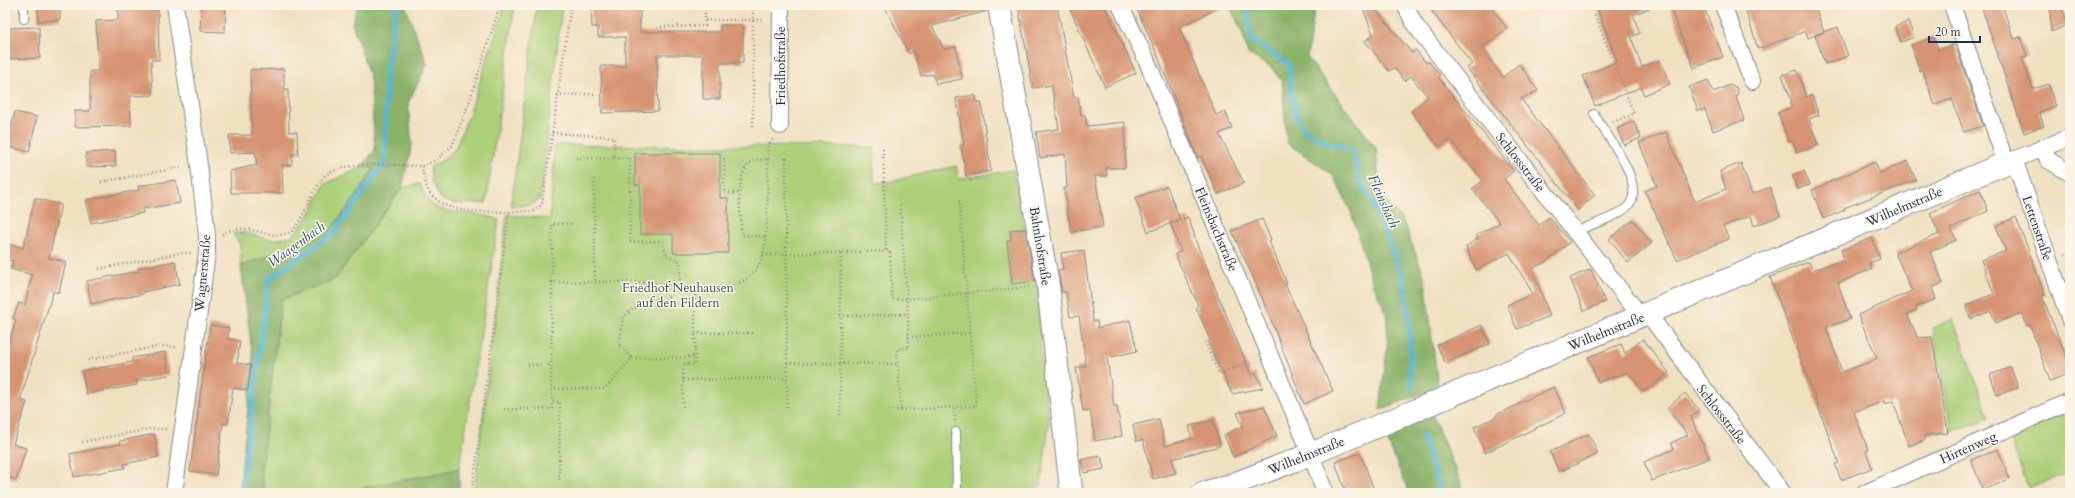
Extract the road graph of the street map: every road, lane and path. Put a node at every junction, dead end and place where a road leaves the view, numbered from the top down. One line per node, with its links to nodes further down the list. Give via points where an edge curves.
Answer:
1 (24, 5): 14 (lane)
2 (175, 5): 37 (street, Wagnerstraße)
3 (500, 5): 38 (path, via 469,103 452,146 436,160)
4 (570, 5): 22 (path)
5 (705, 5): 15 (path)
6 (753, 5): 16 (path)
7 (999, 5): 59 (street, Bahnhofstraße)
8 (1120, 5): 98 (street, Fleinsbachstraße, via 1146,59)
9 (1404, 5): 47 (street, Schlossstraße, via 1415,25)
10 (1723, 5): 20 (street)
11 (1952, 5): 36 (street, Lettenstraße)
12 (780, 13): 16 (path); 24 (street, Friedhofstraße)
13 (1595, 15): 25 (path, via 1634,114)
14 (24, 19)
15 (705, 20): 16 (path); 17 (path, via 705,26)
16 (753, 20): 26 (path)
17 (658, 27)
18 (1287, 56): 19 (path)
19 (1275, 62)
20 (1752, 81)
21 (594, 94): 22 (path)
22 (557, 95): 27 (path)
23 (1594, 114): 25 (lane)
24 (780, 126): 35 (path, via 768,146)
25 (1601, 127): 47 (lane, via 1631,175 1634,190 1630,205 1621,212)
26 (753, 129)
27 (552, 133): 32 (path, via 614,137); 45 (path, via 542,204 535,210)
28 (2070, 137): 29 (street)
29 (2043, 147): 36 (street); 39 (street, via 2048,160)
30 (883, 149): 50 (path)
31 (575, 158): 32 (path)
32 (614, 158): 60 (path, via 630,158 630,242 662,241 667,256 680,262)
33 (724, 158): 42 (path, via 724,193)
34 (786, 158): 53 (path)
35 (768, 159): 42 (path, via 754,160 748,165 740,180); 49 (path)
36 (2010, 161): 67 (street, Wilhelmstraße); 68 (street, Lettenstraße)
37 (199, 165): 41 (path); 48 (street, Wagnerstraße)
38 (422, 166): 45 (path, via 428,190 442,204 464,210); 48 (path, via 338,168 324,177 291,232 265,235 237,229)
39 (2070, 173)
40 (594, 179): 57 (path)
41 (101, 182)
42 (740, 193): 49 (path, via 742,235)
43 (959, 198): 63 (path)
44 (900, 205): 64 (path)
45 (508, 212): 102 (path)
46 (571, 224): 56 (path, via 552,224)
47 (1576, 231): 67 (street, Schlossstraße, via 1632,305)
48 (207, 235): 52 (street, Wagnerstraße)
49 (765, 237): 54 (path)
50 (886, 251): 51 (path); 64 (path, via 890,251 892,299)
51 (841, 252): 53 (path); 66 (path)
52 (207, 253): 55 (path, via 180,253); 74 (street, Wagnerstraße)
53 (787, 254): 54 (path); 78 (path)
54 (763, 255): 62 (path, via 754,272 742,280 719,290)
55 (99, 269)
56 (552, 282): 57 (path); 83 (path)
57 (594, 282): 60 (path, via 647,282)
58 (1025, 282): 61 (path)
59 (1048, 285): 61 (path); 100 (street, Bahnhofstraße)
60 (680, 287): 62 (path); 75 (path, via 659,305 634,308 623,318 620,345)
61 (1025, 288): 63 (path)
62 (695, 290): 70 (path)
63 (968, 293): 64 (path); 69 (path)
64 (907, 299): 65 (path)
65 (907, 314): 66 (path); 72 (path)
66 (840, 316): 79 (path)
67 (1644, 316): 98 (street, Wilhelmstraße); 106 (street, Schlossstraße)
68 (2070, 320)
69 (971, 332): 72 (path); 93 (path, via 976,406)
70 (695, 333): 71 (path); 76 (path)
71 (753, 333)
72 (908, 337): 80 (path, via 909,348 897,349)
73 (1206, 342): 81 (path, via 1219,374)
74 (194, 350): 77 (path, via 160,346); 95 (street, Wagnerstraße)
75 (632, 358): 76 (path); 86 (path, via 605,389)
76 (695, 358): 85 (path, via 695,365 683,364)
77 (88, 360)
78 (787, 363): 79 (path); 84 (path)
79 (840, 364): 80 (path); 94 (path)
80 (898, 364): 93 (path)
81 (1244, 364)
82 (528, 365): 83 (path)
83 (551, 365): 86 (path)
84 (787, 378): 85 (path); 91 (path)
85 (683, 380): 89 (path)
86 (551, 389): 87 (path)
87 (552, 401): 90 (path, via 552,409); 99 (path, via 560,402)
88 (2070, 401): 107 (street, Hirtenweg)
89 (683, 407)
90 (504, 409)
91 (787, 410)
92 (889, 410): 93 (path)
93 (901, 410)
94 (840, 415)
95 (182, 431): 97 (path, via 149,429); 101 (street, Wagnerstraße)
96 (956, 432): 103 (lane)
97 (82, 442)
98 (1311, 454): 104 (street, Wilhelmstraße, via 1231,485); 105 (street, Fleinsbachstraße)
99 (559, 480)
100 (1071, 492)
101 (174, 493)
102 (472, 493)
103 (957, 493)
104 (1202, 493)
105 (1325, 493)
106 (1783, 493)
107 (1865, 493)

